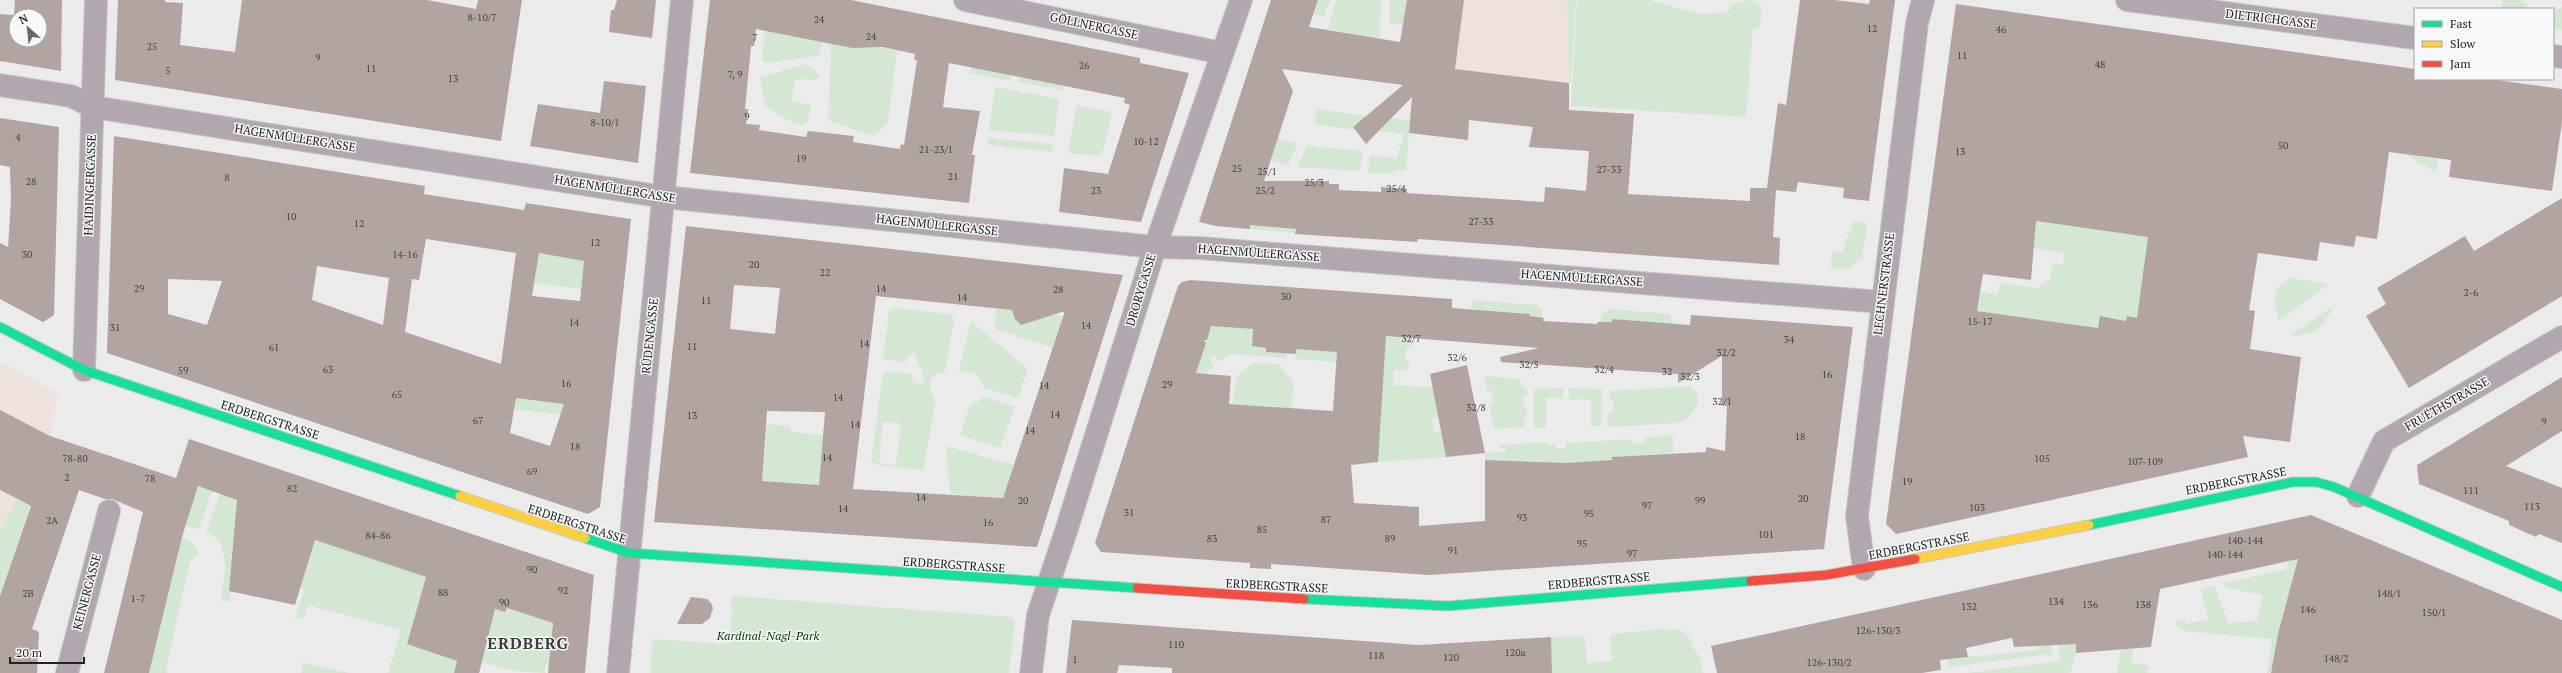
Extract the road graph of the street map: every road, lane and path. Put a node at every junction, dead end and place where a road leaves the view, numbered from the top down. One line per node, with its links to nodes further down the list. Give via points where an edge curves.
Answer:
1 (96, 0): 10 (street, HAIDINGERGASSE)
2 (682, 0): 11 (street, RÜDENGASSE)
3 (965, 0): 8 (street, GÖLLNERGASSE)
4 (1241, 0): 8 (street, DRORYGASSE)
5 (1923, 0): 13 (street, LECHNERSTRASSE, via 1917,24)
6 (2127, 0): 7 (street, DIETRICHGASSE)
7 (2414, 38)
8 (1222, 53): 12 (street, DRORYGASSE)
9 (0, 85): 10 (street, HAGENMÜLLERGASSE, via 71,96)
10 (93, 107): 11 (street, HAGENMÜLLERGASSE); 16 (street, HAIDINGERGASSE)
11 (664, 197): 12 (street, HAGENMÜLLERGASSE); 19 (street, RÜDENGASSE)
12 (1155, 247): 13 (street, HAGENMÜLLERGASSE, via 1199,248); 21 (street, DRORYGASSE, via 1068,528)
13 (1882, 302): 20 (street, LECHNERSTRASSE, via 1857,516)
14 (0, 328): 16 (street, ERDBERGSTRASSE)
15 (2562, 337): 17 (street, FRUËTHSTRASSE, via 2384,441)
16 (84, 370): 19 (street, ERDBERGSTRASSE, via 161,398)
17 (2358, 496): 20 (street, ERDBERGSTRASSE, via 2316,482 2293,482); 22 (street, ERDBERGSTRASSE)
18 (109, 511): 23 (street, KEINERGASSE)
19 (629, 553): 21 (street, ERDBERGSTRASSE); 24 (street, RÜDENGASSE)
20 (1864, 569): 21 (street, ERDBERGSTRASSE, via 1795,579 1448,606)
21 (1048, 583): 25 (street, DRORYGASSE, via 1038,615)
22 (2562, 587)
23 (67, 673)
24 (618, 673)
25 (1031, 673)

